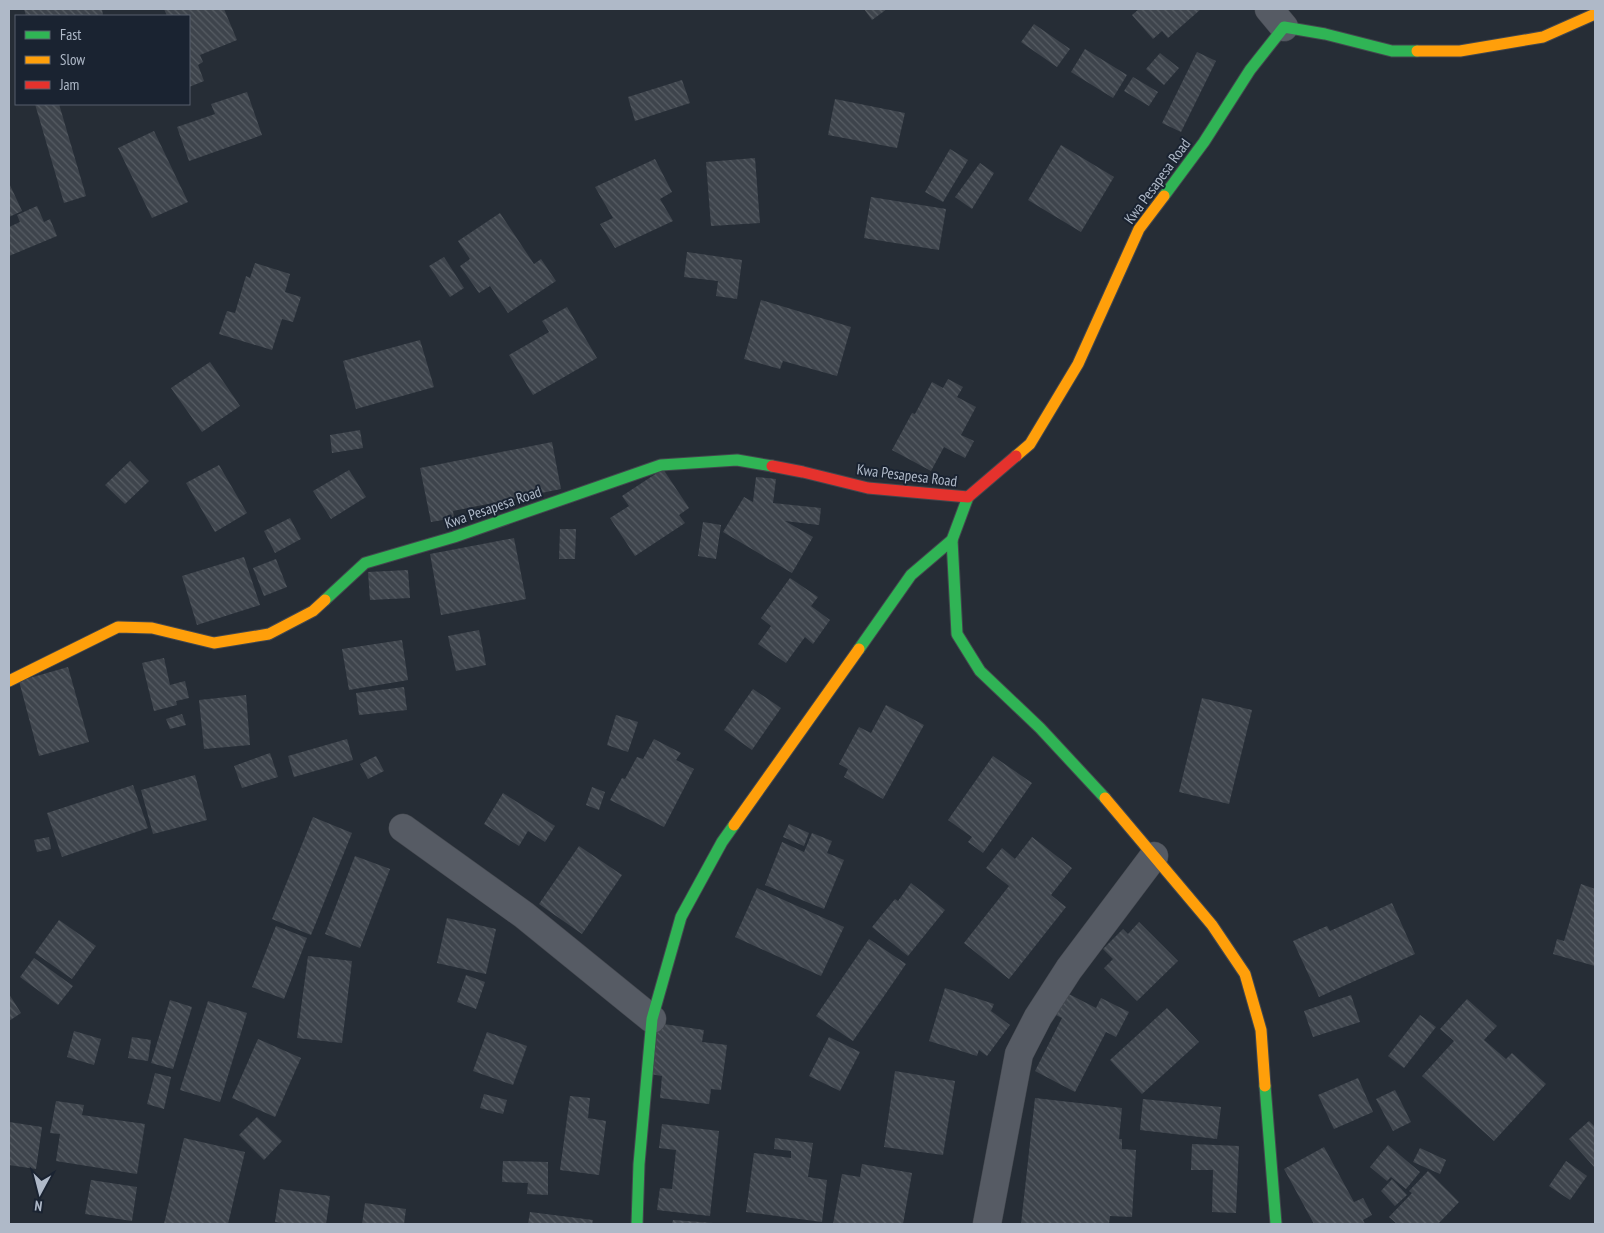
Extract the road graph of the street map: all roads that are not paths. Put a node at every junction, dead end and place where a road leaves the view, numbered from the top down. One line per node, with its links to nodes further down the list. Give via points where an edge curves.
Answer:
1 (1595, 14): 2 (street, Kwa Pesapesa Road, via 1543,37 1460,51 1392,51)
2 (1277, 18): 3 (street, Kwa Pesapesa Road, via 1250,70 1204,142 1139,228 1078,364 1030,444)
3 (968, 497): 4 (street); 5 (street, Kwa Pesapesa Road, via 868,488 737,460 661,465 454,537 365,563 313,611 269,634 214,643 152,628 118,627)
4 (952, 540): 7 (street, via 957,634 975,663 1100,792); 8 (street, via 911,575 722,842 681,917)
5 (9, 681)
6 (403, 828): 8 (street, via 524,915)
7 (1154, 856): 10 (street, via 1069,969 1019,1054); 11 (street, via 1212,925 1246,974 1261,1030)
8 (652, 1020): 9 (street)
9 (637, 1224)
10 (987, 1224)
11 (1276, 1224)

